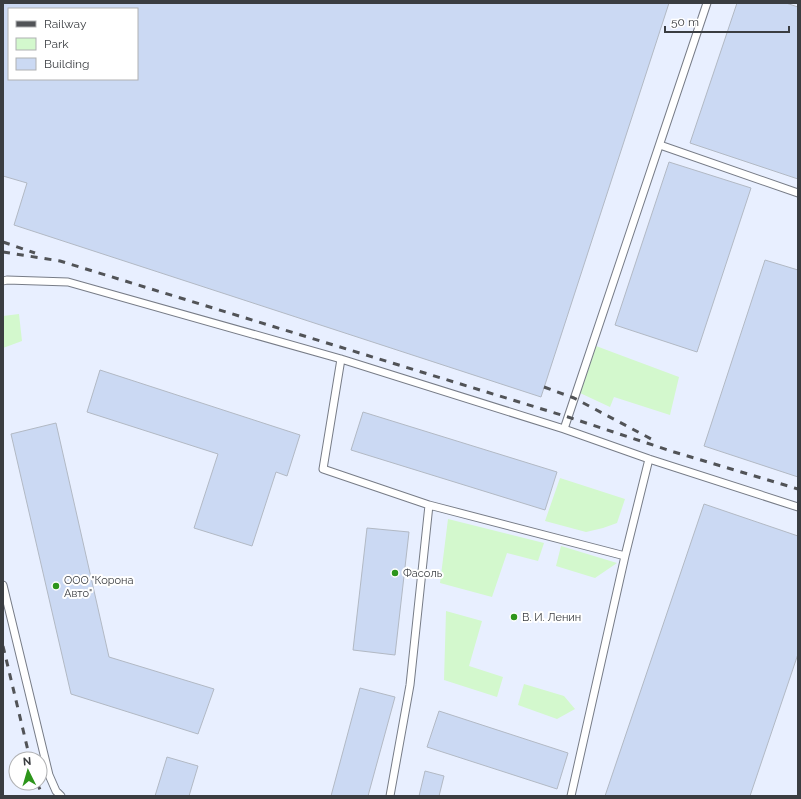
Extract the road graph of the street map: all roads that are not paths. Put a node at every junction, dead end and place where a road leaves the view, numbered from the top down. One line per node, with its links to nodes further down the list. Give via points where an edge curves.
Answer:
1 (707, 3): 2 (lane)
2 (660, 145): 3 (lane); 6 (lane)
3 (798, 194)
4 (3, 281): 5 (lane, via 68,282)
5 (341, 359): 6 (lane); 8 (lane, via 323,468)
6 (564, 429): 7 (lane)
7 (649, 459): 9 (lane); 10 (lane)
8 (429, 505): 10 (lane); 13 (lane, via 410,685)
9 (798, 507)
10 (625, 556): 14 (lane)
11 (3, 585): 12 (lane, via 49,775)
12 (61, 796)
13 (390, 796)
14 (571, 796)

